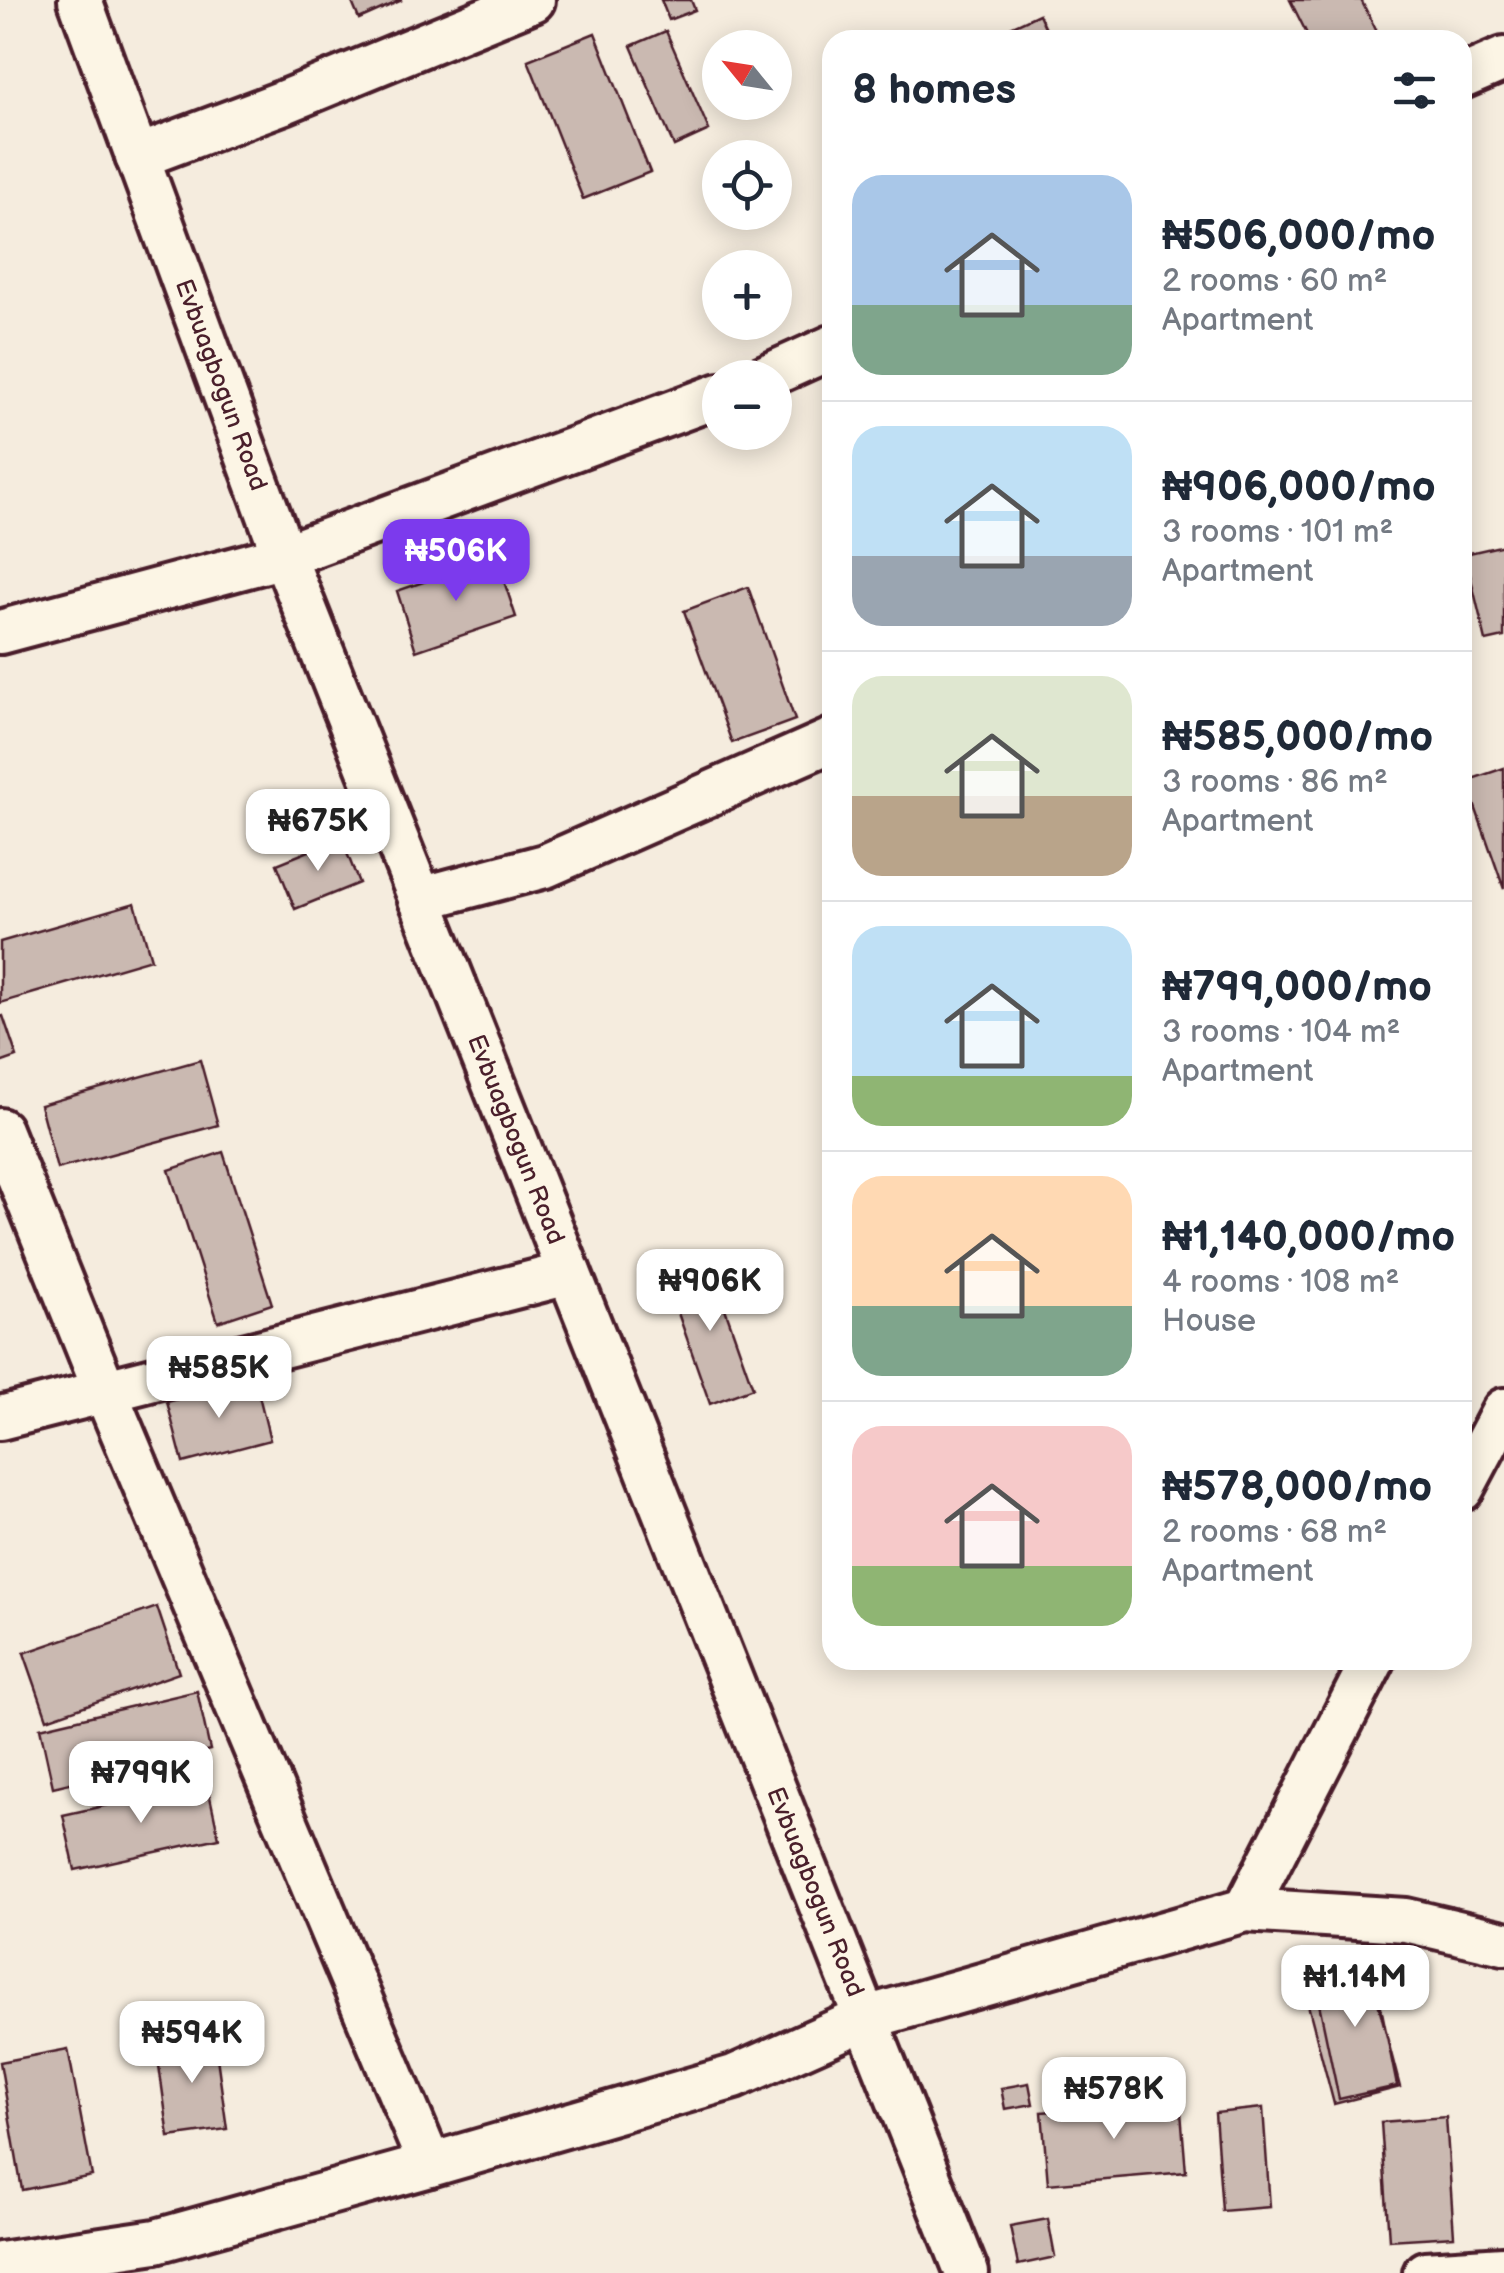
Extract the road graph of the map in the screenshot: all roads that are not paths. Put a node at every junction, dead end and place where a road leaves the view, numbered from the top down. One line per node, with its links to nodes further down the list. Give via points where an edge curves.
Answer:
1 (80, 0): 5 (street, Evbuagbogun Road)
2 (533, 0): 5 (street)
3 (1504, 59): 4 (street)
4 (1472, 73)
5 (138, 156): 9 (street, Evbuagbogun Road)
6 (822, 352): 7 (street)
7 (792, 365)
8 (702, 402): 9 (street)
9 (284, 556): 10 (street); 12 (street, Evbuagbogun Road)
10 (0, 632)
11 (822, 744): 12 (street, via 546,866)
12 (420, 898): 14 (street, Evbuagbogun Road)
13 (0, 1130): 15 (street)
14 (570, 1273): 15 (street); 22 (street, Evbuagbogun Road)
15 (105, 1390): 17 (street); 23 (street)
16 (1504, 1410): 18 (street)
17 (0, 1418)
18 (1472, 1470)
19 (1368, 1670): 20 (street)
20 (1244, 1910): 21 (street, via 1406,1920); 22 (street)
21 (1504, 1942)
22 (866, 2018): 23 (street, via 734,2077); 27 (street, Evbuagbogun Road)
23 (430, 2165): 24 (street)
24 (160, 2257): 25 (street)
25 (0, 2264)
26 (1504, 2268): 28 (street)
27 (967, 2273)
28 (1424, 2273)

